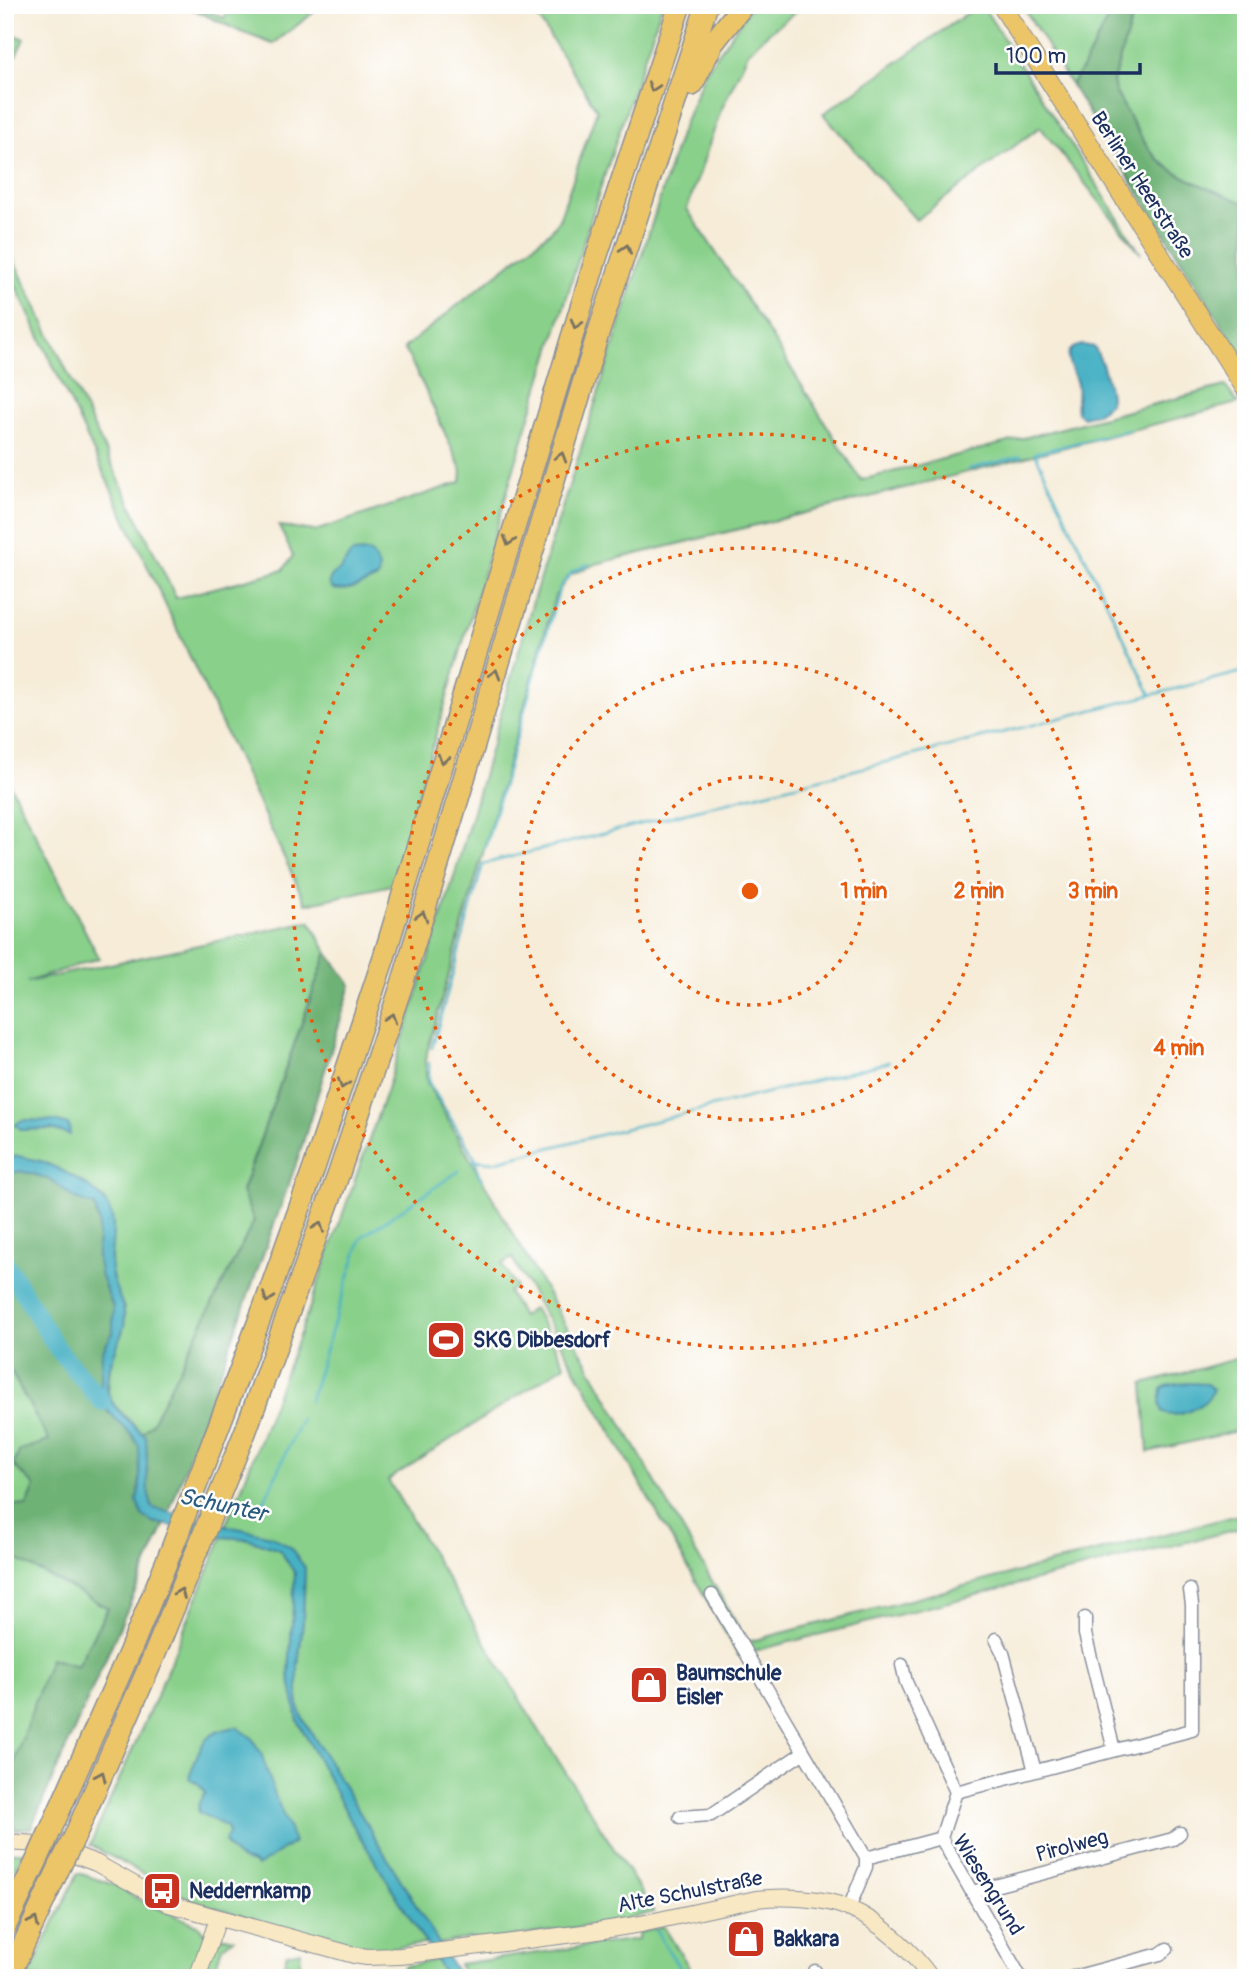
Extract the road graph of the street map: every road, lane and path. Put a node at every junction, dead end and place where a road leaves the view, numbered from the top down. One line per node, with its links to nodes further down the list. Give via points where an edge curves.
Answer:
1 (706, 5): 5 (highway)
2 (743, 5): 5 (highway, via 713,43 677,125)
3 (1001, 5): 6 (main road, Berliner Heerstraße)
4 (676, 11): 24 (highway, one-way to 24, bridge, via 365,1019 265,1305 130,1650)
5 (660, 144): 26 (highway, one-way to 5, bridge, via 154,1656 246,1430 339,1173 403,981 597,337)
6 (1246, 390)
7 (1190, 1590): 12 (street, via 1192,1730)
8 (712, 1595): 13 (street)
9 (1085, 1618): 12 (street)
10 (996, 1639): 14 (street)
11 (902, 1665): 15 (street)
12 (1114, 1751): 14 (street)
13 (804, 1752): 16 (street, via 711,1815); 20 (street)
14 (1035, 1771): 15 (street)
15 (956, 1792): 18 (street)
16 (680, 1817)
17 (1180, 1833): 21 (street, Pirolweg, via 1173,1839)
18 (941, 1838): 20 (street, Wiesengrund); 21 (street, Wiesengrund)
19 (5, 1842): 23 (street, Alte Schulstraße, via 39,1844 69,1853 169,1904)
20 (866, 1858): 22 (street)
21 (972, 1892): 29 (street, Wiesengrund)
22 (849, 1908): 23 (street, Alte Schulstraße, via 775,1896 640,1924 383,1957 354,1955); 28 (street, Alte Schulstraße, via 903,1945)
23 (218, 1919): 27 (street)
24 (5, 1927)
25 (1167, 1949): 30 (street)
26 (8, 1978)
27 (197, 1978)
28 (931, 1978)
29 (1021, 1978)
30 (1070, 1978)

